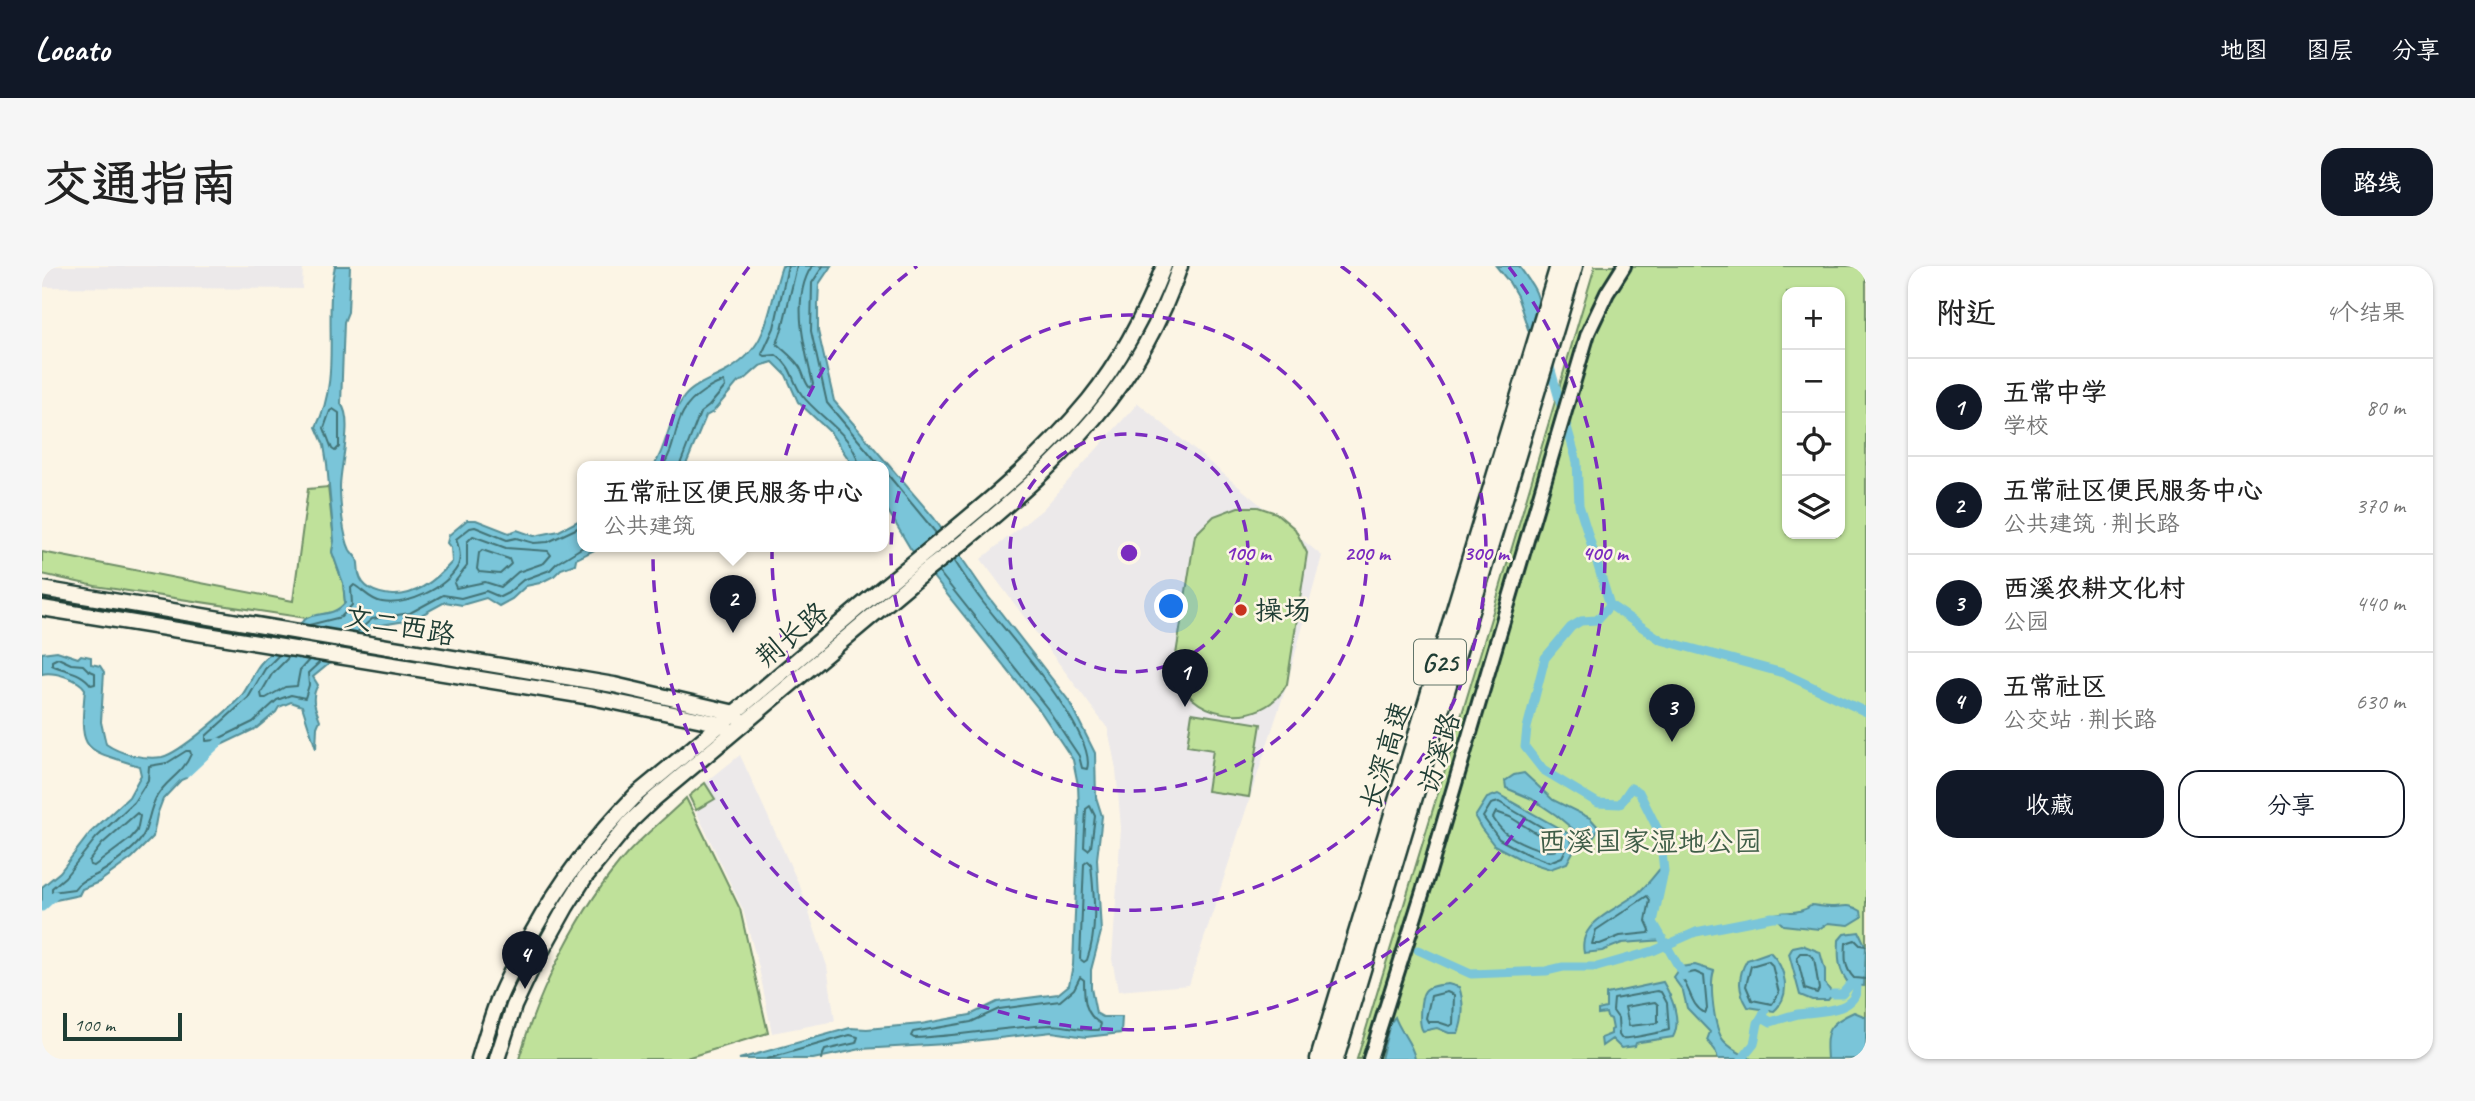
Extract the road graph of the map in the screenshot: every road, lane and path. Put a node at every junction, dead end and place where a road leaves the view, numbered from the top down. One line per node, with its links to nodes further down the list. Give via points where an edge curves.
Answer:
1 (1164, 266): 6 (main road, 荆长路, via 1146,309 1090,399)
2 (1180, 266): 6 (main road, 荆长路, via 1160,317 1102,411 1049,467)
3 (1560, 266): 13 (highway, 长深高速 / G25)
4 (1573, 266): 14 (highway, 长深高速 / G25)
5 (1624, 266): 15 (street, 访溪路, via 1588,333)
6 (961, 534): 9 (main road, 荆长路)
7 (42, 589): 9 (main road, 文二西路, via 614,685)
8 (42, 608): 10 (main road, 文二西路, via 591,697)
9 (739, 718): 10 (main road, 荆长路)
10 (727, 729): 11 (main road, 荆长路, via 637,794 568,873 514,965); 12 (main road, 荆长路, via 631,821 585,877 531,970)
11 (479, 1059)
12 (497, 1059)
13 (1320, 1059)
14 (1334, 1059)
15 (1370, 1059)

